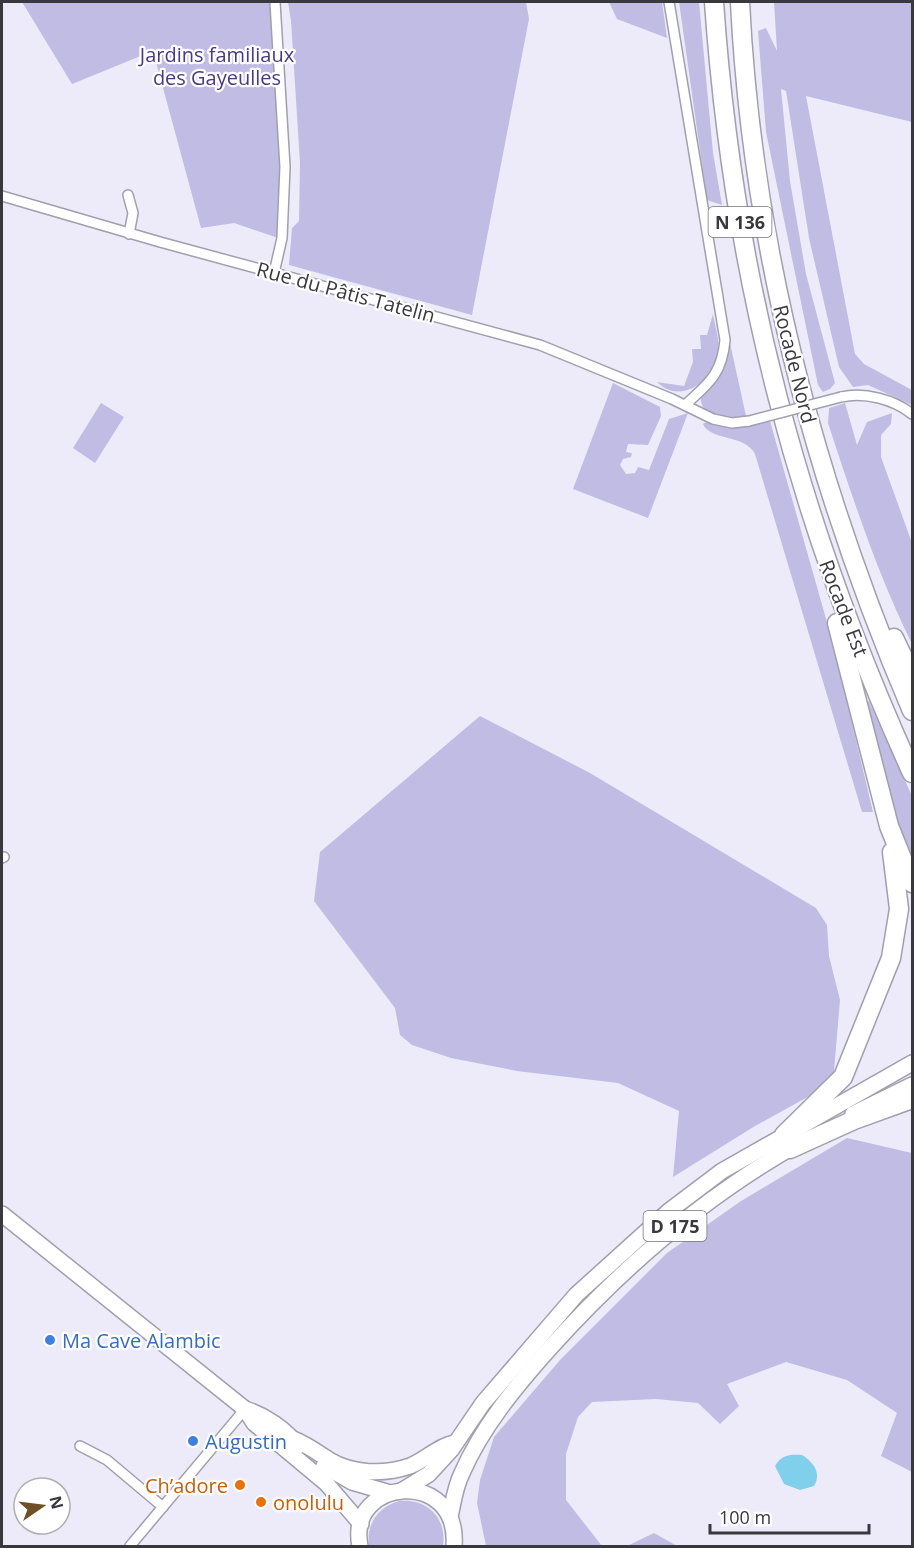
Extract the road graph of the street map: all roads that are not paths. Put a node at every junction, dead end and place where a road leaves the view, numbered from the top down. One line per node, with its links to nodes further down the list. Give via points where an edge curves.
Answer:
1 (275, 2): 8 (street, via 285,167 282,238)
2 (669, 2): 10 (street, via 725,340 718,372)
3 (714, 2): 12 (highway, Rocade Nord / N 136, via 725,127 745,255)
4 (740, 2): 9 (highway, Rocade Nord / N 136, via 760,191)
5 (128, 195): 7 (street, via 133,213)
6 (2, 196): 7 (street, Rue du Pâtis Tatelin)
7 (129, 234): 8 (street, Rue du Pâtis Tatelin)
8 (274, 273): 10 (street, Rue du Pâtis Tatelin, via 540,345)
9 (799, 381): 13 (highway, via 868,576); 14 (highway, Rocade Nord / N 136, via 849,550)
10 (686, 405): 11 (street, Rue du Pâtis Tatelin, bridge, via 713,419 749,422 856,394 874,397)
11 (912, 414)
12 (787, 439): 15 (highway, Rocade Est / N 136, via 837,592); 16 (highway)
13 (912, 676)
14 (912, 711)
15 (912, 773)
16 (889, 826): 17 (highway); 21 (highway, via 898,909 891,958 843,1077)
17 (912, 883)
18 (912, 1063): 21 (main road, D 175)
19 (912, 1085): 21 (main road, D 175)
20 (912, 1099): 21 (highway)
21 (787, 1142): 25 (main road, D 175, via 722,1171 621,1253 529,1347); 29 (main road, D 175, via 673,1227 587,1307 506,1400 474,1448 458,1482)
22 (2, 1214): 23 (main road)
23 (244, 1409): 24 (main road, via 261,1414); 28 (street); 30 (main road, via 254,1423 326,1483)
24 (293, 1439): 25 (main road, via 341,1466 376,1472 407,1467); 27 (main road, via 339,1476)
25 (454, 1443): 27 (main road, D 175, via 436,1467)
26 (80, 1446): 28 (street, via 107,1460)
27 (397, 1491): 29 (main road, via 415,1491 436,1500); 30 (main road, via 372,1505)
28 (163, 1507): 32 (street)
29 (450, 1517): 33 (main road)
30 (361, 1524): 31 (main road)
31 (359, 1545)
32 (130, 1546)
33 (454, 1546)

